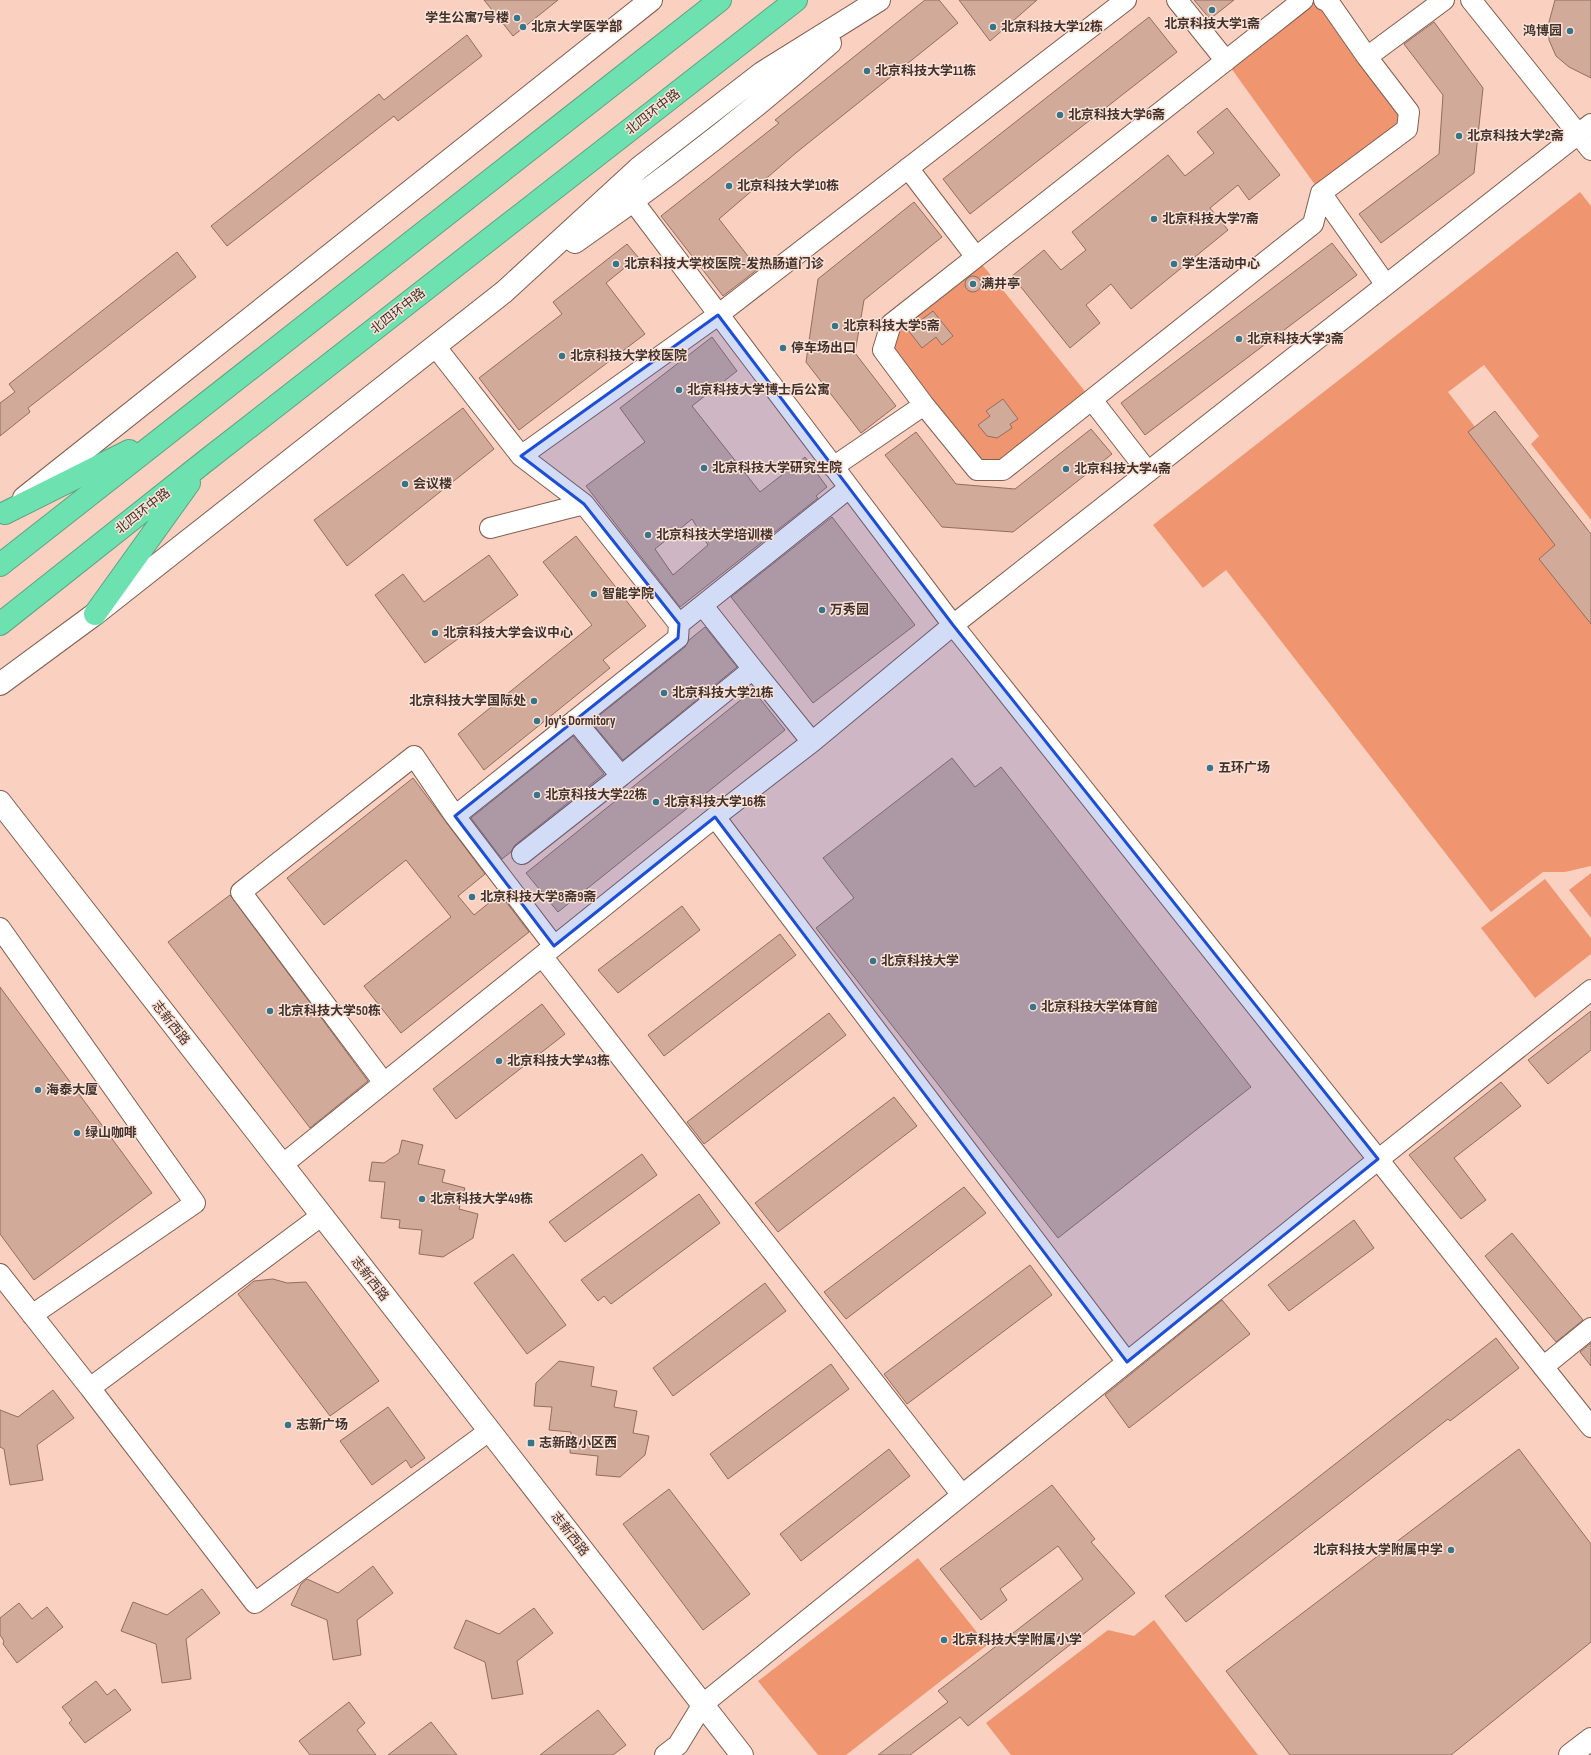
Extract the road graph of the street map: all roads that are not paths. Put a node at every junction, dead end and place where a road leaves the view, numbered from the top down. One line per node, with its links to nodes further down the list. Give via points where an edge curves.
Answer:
1 (651, 0): 32 (street)
2 (720, 0): 25 (highway)
3 (796, 0): 27 (highway, 北四环中路)
4 (880, 0): 17 (street, via 779,88); 20 (street, via 762,73 638,168)
5 (1126, 0): 15 (street)
6 (1177, 0): 12 (street)
7 (1303, 0): 12 (street)
8 (1324, 0): 11 (street, via 1328,1)
9 (1444, 0): 11 (street)
10 (1471, 0): 13 (street)
11 (1367, 57): 16 (street, via 1409,112 1407,129)
12 (1226, 60): 18 (street)
13 (1585, 129): 14 (street); 19 (street)
14 (1591, 150)
15 (908, 168): 18 (street); 21 (street)
16 (1321, 193): 19 (street); 23 (street, via 1313,224)
17 (633, 202): 20 (street); 21 (street)
18 (976, 257): 24 (street, via 891,324 883,350)
19 (1386, 285): 29 (street)
20 (504, 292): 22 (street)
21 (718, 315): 26 (street); 28 (street)
22 (435, 346): 26 (street); 36 (street)
23 (1092, 400): 24 (street, via 1003,470 977,470); 29 (street)
24 (924, 405): 28 (street)
25 (170, 431): 32 (highway); 34 (highway)
26 (521, 456): 31 (street)
27 (203, 463): 36 (highway); 37 (highway, 北四环中路)
28 (833, 467): 30 (street)
29 (1148, 472): 39 (street)
30 (849, 488): 35 (street); 39 (street)
31 (584, 504): 33 (street); 38 (street)
32 (2, 515)
33 (490, 528)
34 (0, 565)
35 (703, 606): 38 (street); 40 (street)
36 (95, 614): 41 (street)
37 (0, 624)
38 (679, 624): 42 (street, via 678,638)
39 (953, 625): 43 (street); 53 (street)
40 (752, 669): 43 (street); 44 (street)
41 (0, 684)
42 (575, 720): 44 (street); 46 (street)
43 (812, 742): 47 (street)
44 (621, 776): 48 (street)
45 (0, 802): 54 (street, 志新西路)
46 (455, 816): 50 (street); 52 (street, via 414,756 241,892)
47 (715, 817): 50 (street); 59 (street)
48 (522, 854)
49 (0, 928): 57 (street, via 195,1203)
50 (548, 951): 52 (street); 64 (street)
51 (1591, 990): 53 (street)
52 (384, 1083): 54 (street)
53 (1378, 1159): 59 (street); 60 (street)
54 (282, 1165): 55 (street, 志新西路)
55 (321, 1216): 61 (street); 63 (street, 志新西路)
56 (0, 1274): 57 (street)
57 (32, 1315): 61 (street)
58 (1591, 1328): 60 (street)
59 (1127, 1362): 64 (street)
60 (1543, 1367): 62 (street)
61 (90, 1388): 63 (street, via 255,1603)
62 (1591, 1427)
63 (489, 1431): 65 (street, 志新西路)
64 (962, 1494): 65 (street)
65 (703, 1704): 67 (street, via 678,1745); 68 (street, 志新西路)
66 (1591, 1738): 69 (street)
67 (665, 1755)
68 (742, 1755)
69 (1570, 1755)

